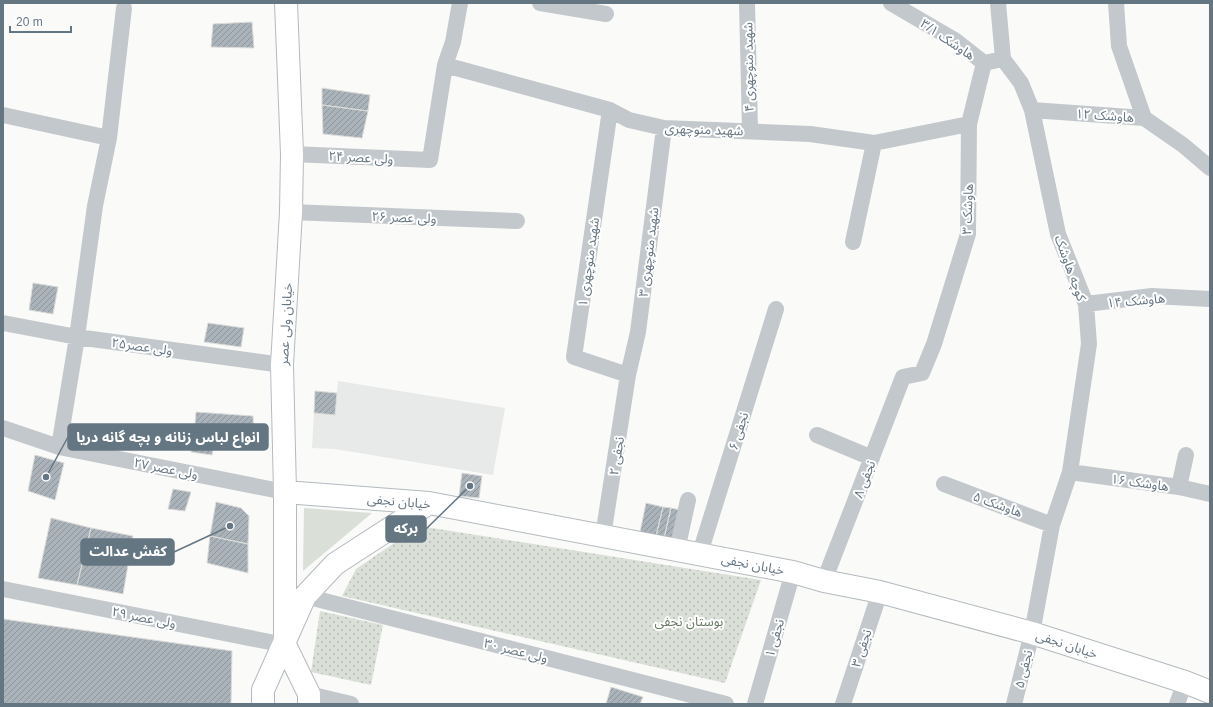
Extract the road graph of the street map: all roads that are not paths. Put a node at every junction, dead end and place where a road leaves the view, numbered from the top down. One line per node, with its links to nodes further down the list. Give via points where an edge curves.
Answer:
1 (286, 3): 23 (street, خیابان ولی عصر)
2 (460, 3): 13 (street, via 453,42)
3 (540, 3): 8 (street)
4 (747, 3): 20 (street, شهید منوچهری ۴)
5 (891, 3): 12 (street, هاوشک ۳/۱, via 956,41)
6 (998, 3): 11 (street)
7 (1116, 3): 17 (street, via 1119,46)
8 (570, 6): 10 (street)
9 (124, 8): 21 (street)
10 (606, 14)
11 (1003, 59): 12 (street); 15 (street, کوچه هاوشک, via 1021,83)
12 (984, 63): 18 (street, هاوشک ۳)
13 (445, 65): 14 (street, شهید منوچهری); 23 (street, ولی عصر ۲۴, via 430,160)
14 (610, 110): 19 (street, شهید منوچهری, via 629,120); 34 (street, شهید منوچهری ۱, via 574,357)
15 (1032, 110): 17 (street, هاوشک ۱۲); 29 (street, کوچه هاوشک, via 1058,234)
16 (3, 115): 21 (street)
17 (1144, 118): 24 (street, هاوشک ۱۲, via 1183,145)
18 (969, 124): 22 (street, شهید منوچهری); 35 (street, هاوشک ۳, via 968,234 934,344 922,373)
19 (664, 128): 20 (street, شهید منوچهری); 34 (street, شهید منوچهری ۳, via 638,332)
20 (750, 130): 22 (street, شهید منوچهری, via 810,134)
21 (109, 138): 32 (street, via 95,206)
22 (874, 143): 27 (street)
23 (292, 154): 25 (street, خیابان ولی عصر)
24 (1210, 168)
25 (291, 212): 26 (street, ولی عصر ۲۶); 33 (street, خیابان ولی عصر)
26 (517, 221)
27 (853, 242)
28 (1210, 299): 29 (street, هاوشک ۱۴, via 1152,296)
29 (1086, 304): 41 (street, کوچه هاوشک, via 1089,344)
30 (776, 309): 51 (street, نجفی ۶)
31 (3, 323): 32 (street, ولی عصر۲۵)
32 (77, 337): 33 (street, ولی عصر۲۵); 38 (street)
33 (282, 365): 44 (street, خیابان ولی عصر)
34 (628, 375): 49 (street, نجفی ۲)
35 (903, 376): 40 (street, نجفی ۸)
36 (3, 428): 38 (street, ولی عصر ۲۷)
37 (817, 434): 40 (street)
38 (59, 447): 44 (street, ولی عصر ۲۷)
39 (1186, 455): 43 (street)
40 (872, 458): 53 (street, نجفی ۸)
41 (1070, 472): 43 (street, هاوشک ۱۶); 48 (street, کوچه هاوشک)
42 (944, 484): 48 (street, هاوشک ۵)
43 (1178, 487): 45 (street, هاوشک ۱۶)
44 (285, 492): 47 (street, خیابان نجفی); 58 (street, خیابان ولی عصر)
45 (1210, 494)
46 (688, 500): 50 (street)
47 (429, 503): 49 (street, خیابان نجفی); 56 (street, via 335,564)
48 (1052, 524): 57 (street, کوچه هاوشک)
49 (603, 536): 50 (street, خیابان نجفی)
50 (677, 550): 51 (street, خیابان نجفی)
51 (700, 553): 52 (street, خیابان نجفی)
52 (793, 572): 53 (street, خیابان نجفی); 65 (street, نجفی ۱)
53 (824, 580): 55 (street, خیابان نجفی)
54 (3, 589): 58 (street, ولی عصر ۲۹)
55 (880, 592): 57 (street, خیابان نجفی); 66 (street, نجفی ۳)
56 (305, 596): 58 (street); 64 (street, ولی عصر ۳۰)
57 (1032, 633): 59 (street, خیابان نجفی); 67 (street, نجفی ۵)
58 (284, 645): 61 (street, خیابان ولی عصر); 62 (street, خیابان ولی عصر, via 263,690)
59 (1185, 682): 60 (street, خیابان نجفی); 68 (street)
60 (1210, 692)
61 (309, 699): 63 (street)
62 (263, 704)
63 (351, 704)
64 (726, 704)
65 (755, 704)
66 (842, 704)
67 (1014, 704)
68 (1177, 704)

